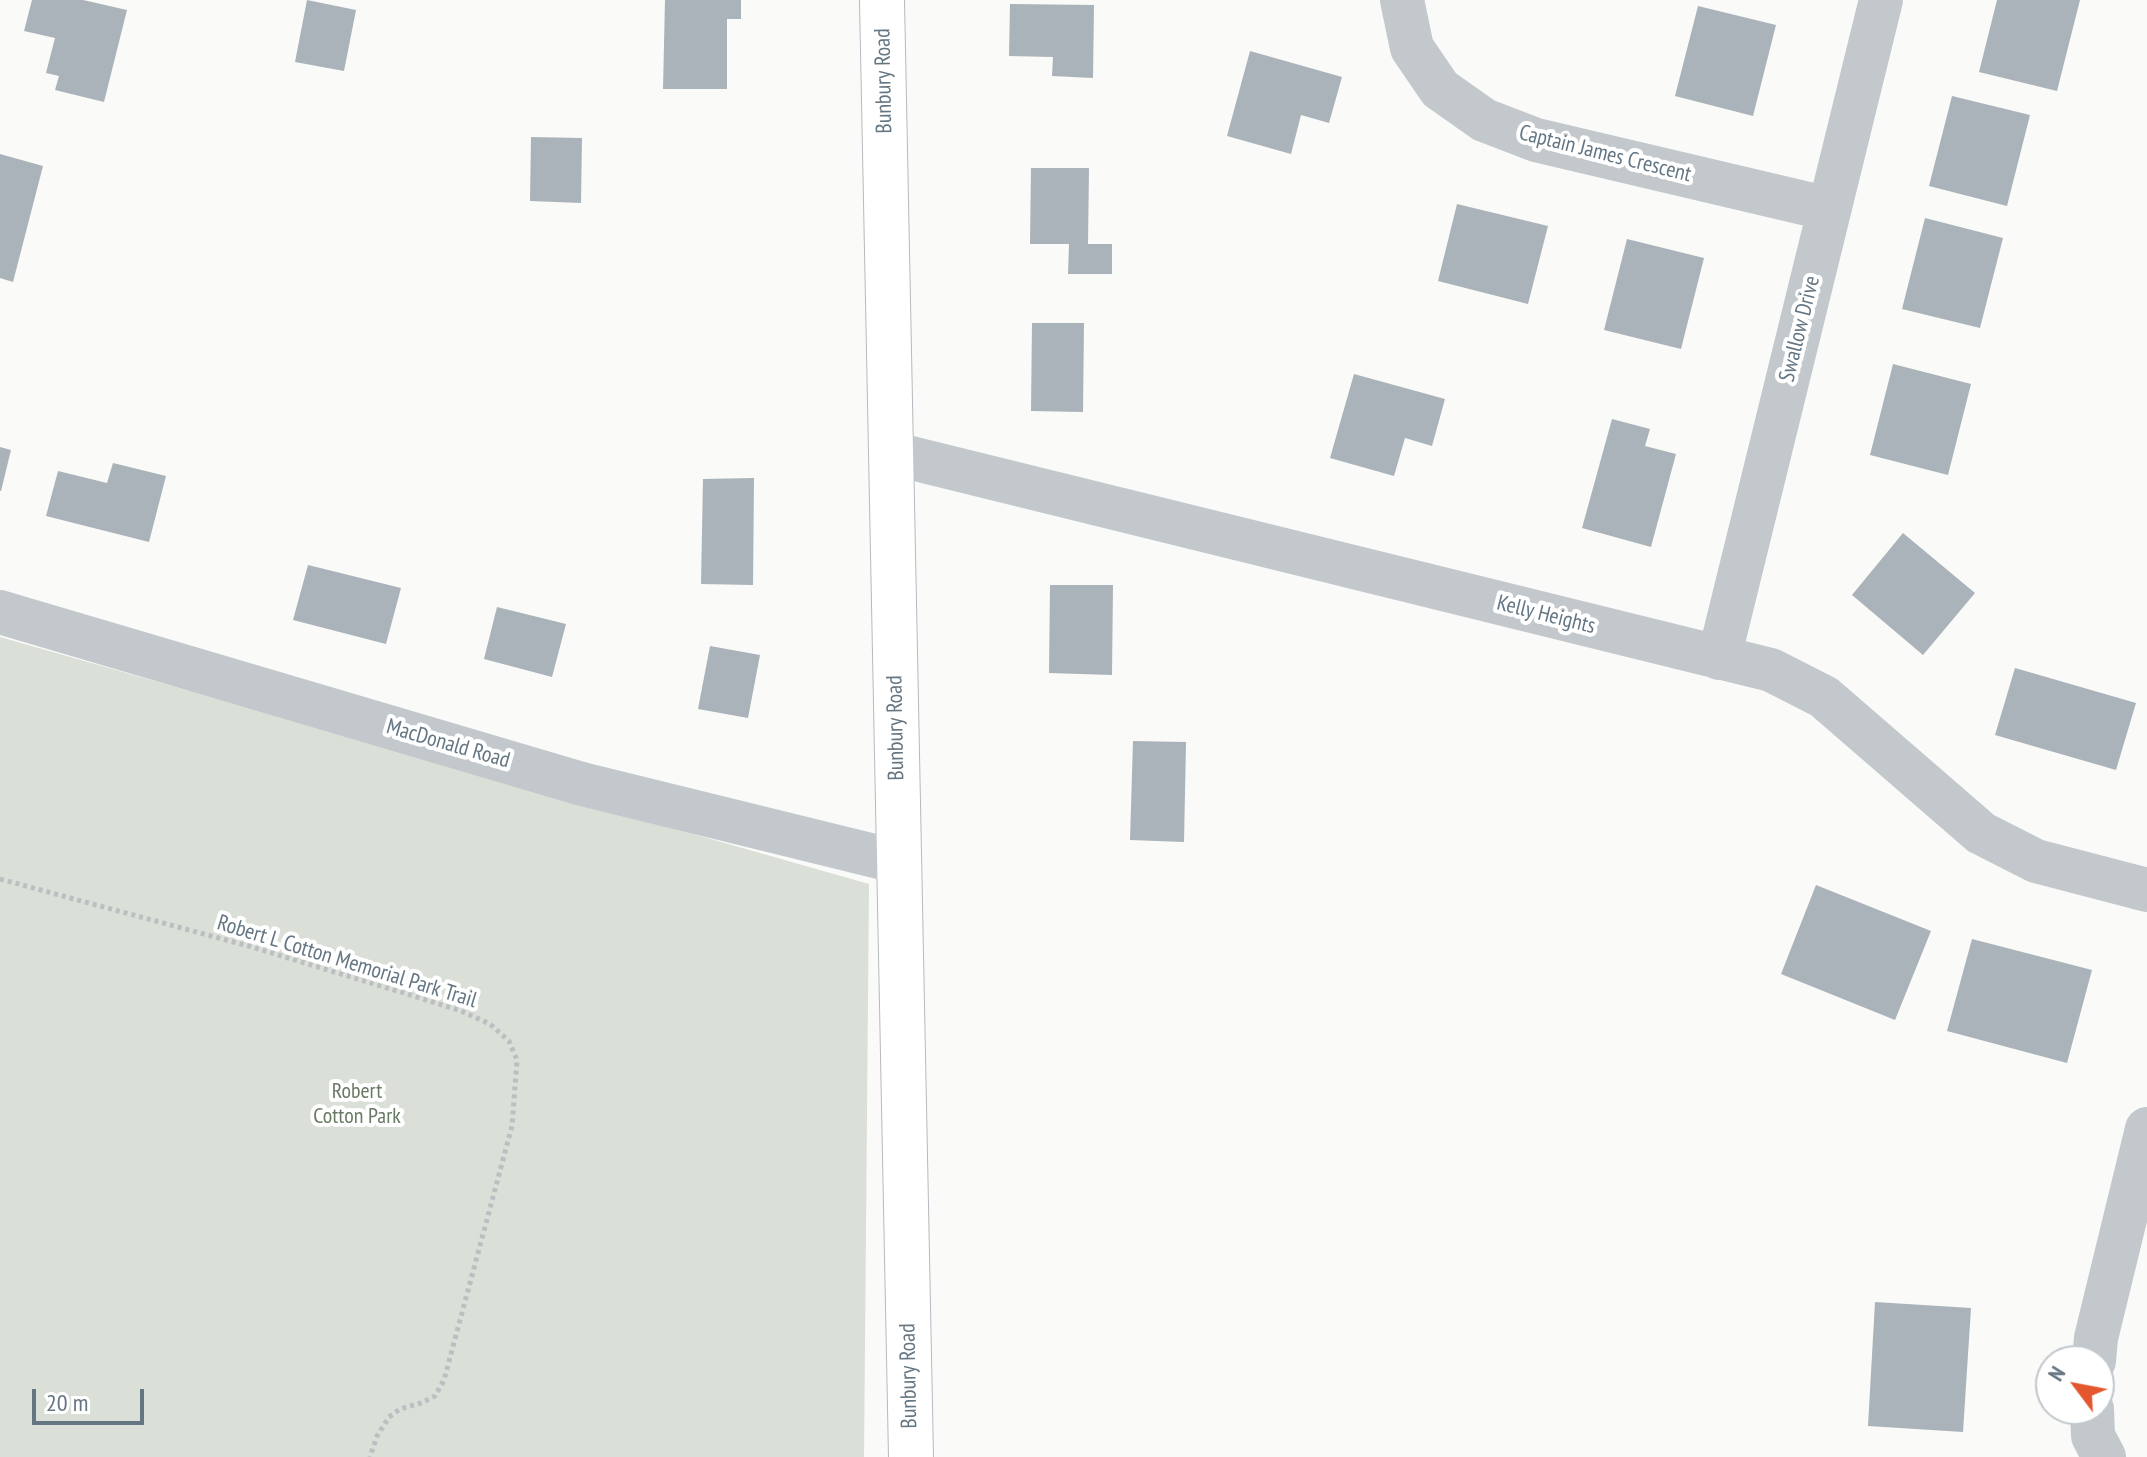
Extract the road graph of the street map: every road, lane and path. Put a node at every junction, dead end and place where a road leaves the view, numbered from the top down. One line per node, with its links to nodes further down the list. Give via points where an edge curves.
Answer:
1 (882, 0): 5 (main road, Bunbury Road)
2 (1402, 0): 4 (street, Captain James Crescent, via 1412,48 1440,89 1484,120 1536,140)
3 (1881, 0): 4 (street, Swallow Drive)
4 (1829, 209): 7 (street, Swallow Drive)
5 (891, 453): 7 (street, Kelly Heights); 8 (main road, Bunbury Road)
6 (0, 612): 8 (street, MacDonald Road, via 582,784)
7 (1719, 658): 10 (street, Kelly Heights, via 1771,670 1824,697 1981,833 2036,861)
8 (899, 862): 15 (main road, Bunbury Road)
9 (0, 879): 14 (path, Robert L Cotton Memorial Park Trail, via 407,994 471,1015 509,1041 517,1060 512,1126 444,1380 435,1396 389,1417)
10 (2147, 890)
11 (2147, 1129): 12 (street)
12 (2095, 1345)
13 (2093, 1425): 16 (street)
14 (370, 1457)
15 (911, 1457)
16 (2104, 1457)

